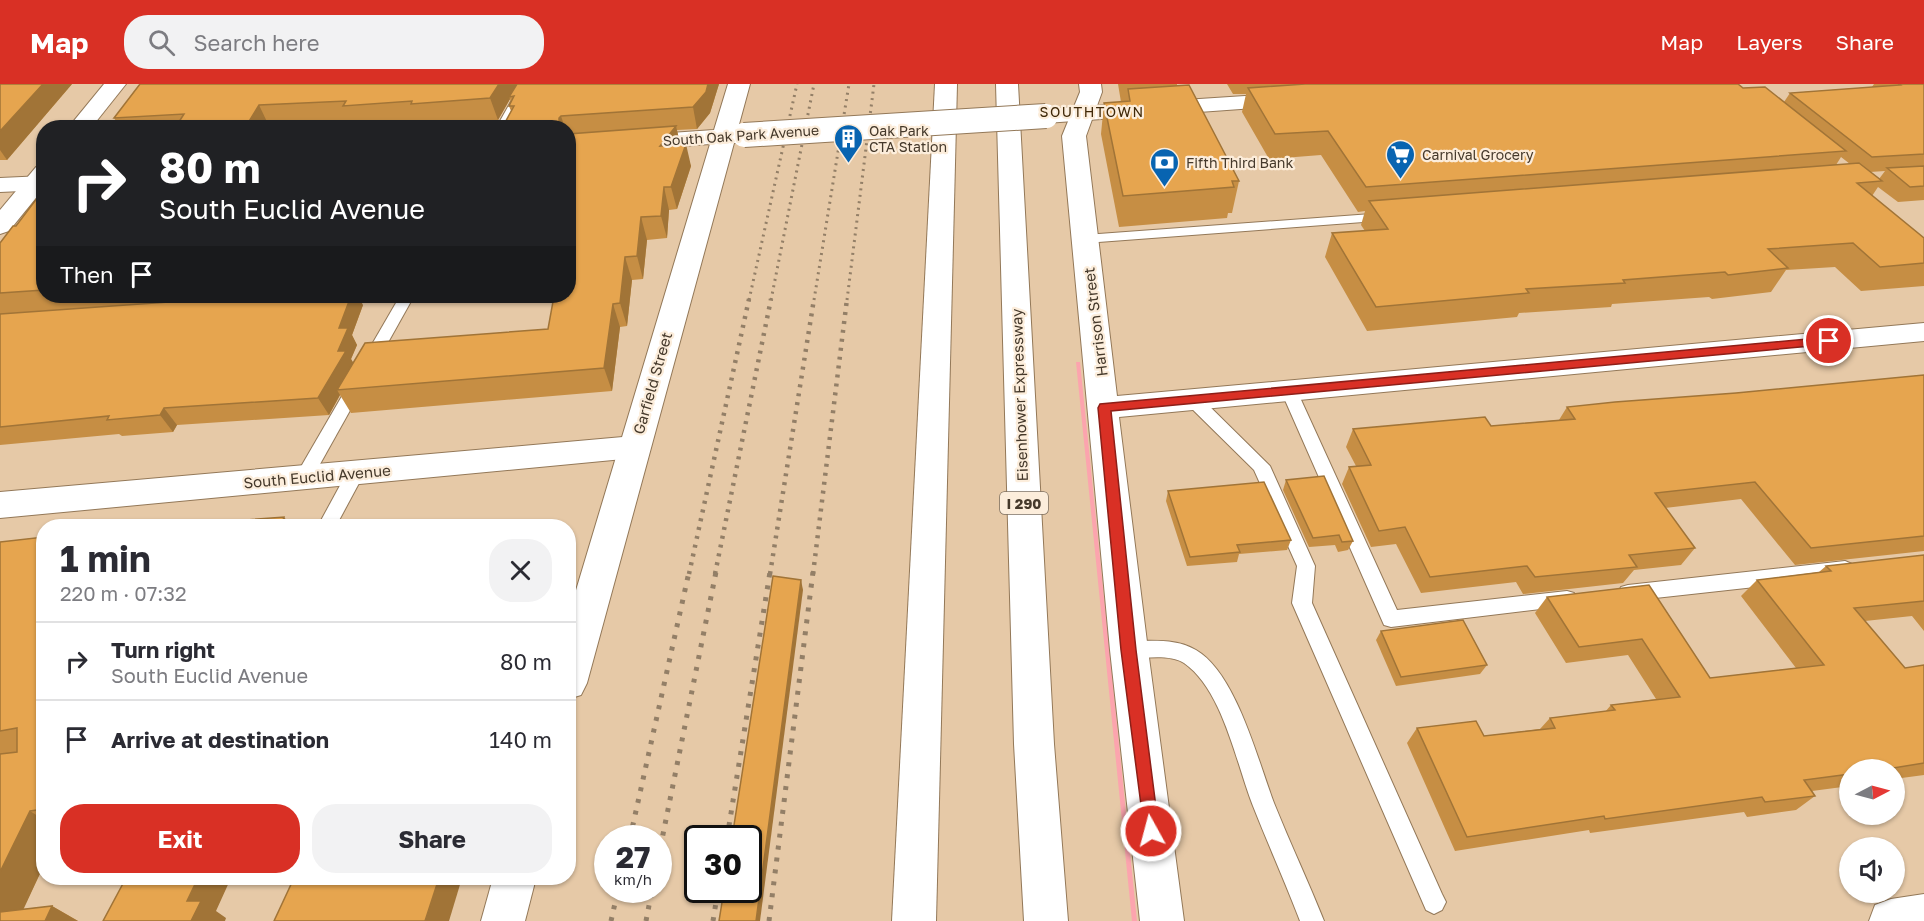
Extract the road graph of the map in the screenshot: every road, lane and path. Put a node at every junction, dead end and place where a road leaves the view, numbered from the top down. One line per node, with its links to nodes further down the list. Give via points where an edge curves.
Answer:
1 (115, 84): 9 (main road)
2 (527, 84): 10 (lane)
3 (739, 84): 11 (main road, Garfield Street)
4 (946, 84): 38 (main road)
5 (1007, 84): 39 (main road, Eisenhower Expressway / I 290, via 1034,744)
6 (1090, 84): 8 (main road, Harrison Street)
7 (1305, 99): 8 (main road, South Oak Park Avenue)
8 (1084, 113): 11 (main road, South Oak Park Avenue, bridge); 18 (main road, Harrison Street, via 1074,136)
9 (86, 120)
10 (507, 120)
11 (734, 136): 12 (main road, South Oak Park Avenue); 24 (main road, Garfield Street)
12 (576, 146)
13 (36, 180): 15 (main road)
14 (36, 184): 17 (main road)
15 (0, 186)
16 (1404, 215): 18 (lane)
17 (0, 226)
18 (1085, 239): 23 (main road, Harrison Street)
19 (403, 303): 26 (lane)
20 (1924, 332): 21 (main road)
21 (1289, 391): 22 (main road); 31 (lane, via 1391,619)
22 (1192, 399): 23 (main road); 35 (lane, via 1261,466 1306,566 1302,603)
23 (1104, 408): 32 (main road, Harrison Street)
24 (634, 447): 25 (main road, South Euclid Avenue); 33 (main road, Garfield Street)
25 (356, 472): 26 (main road, South Euclid Avenue); 28 (lane)
26 (304, 477): 27 (main road, South Euclid Avenue)
27 (0, 505)
28 (331, 519)
29 (1865, 566): 30 (lane)
30 (1604, 595)
31 (1580, 598)
32 (1129, 650): 40 (main road, Harrison Street); 41 (lane, via 1178,651 1192,658 1211,677 1225,701)
33 (576, 654)
34 (513, 885): 37 (main road)
35 (1434, 902)
36 (1924, 916): 42 (main road)
37 (503, 921)
38 (914, 921)
39 (1046, 921)
40 (1162, 921)
41 (1312, 921)
42 (1891, 921)

